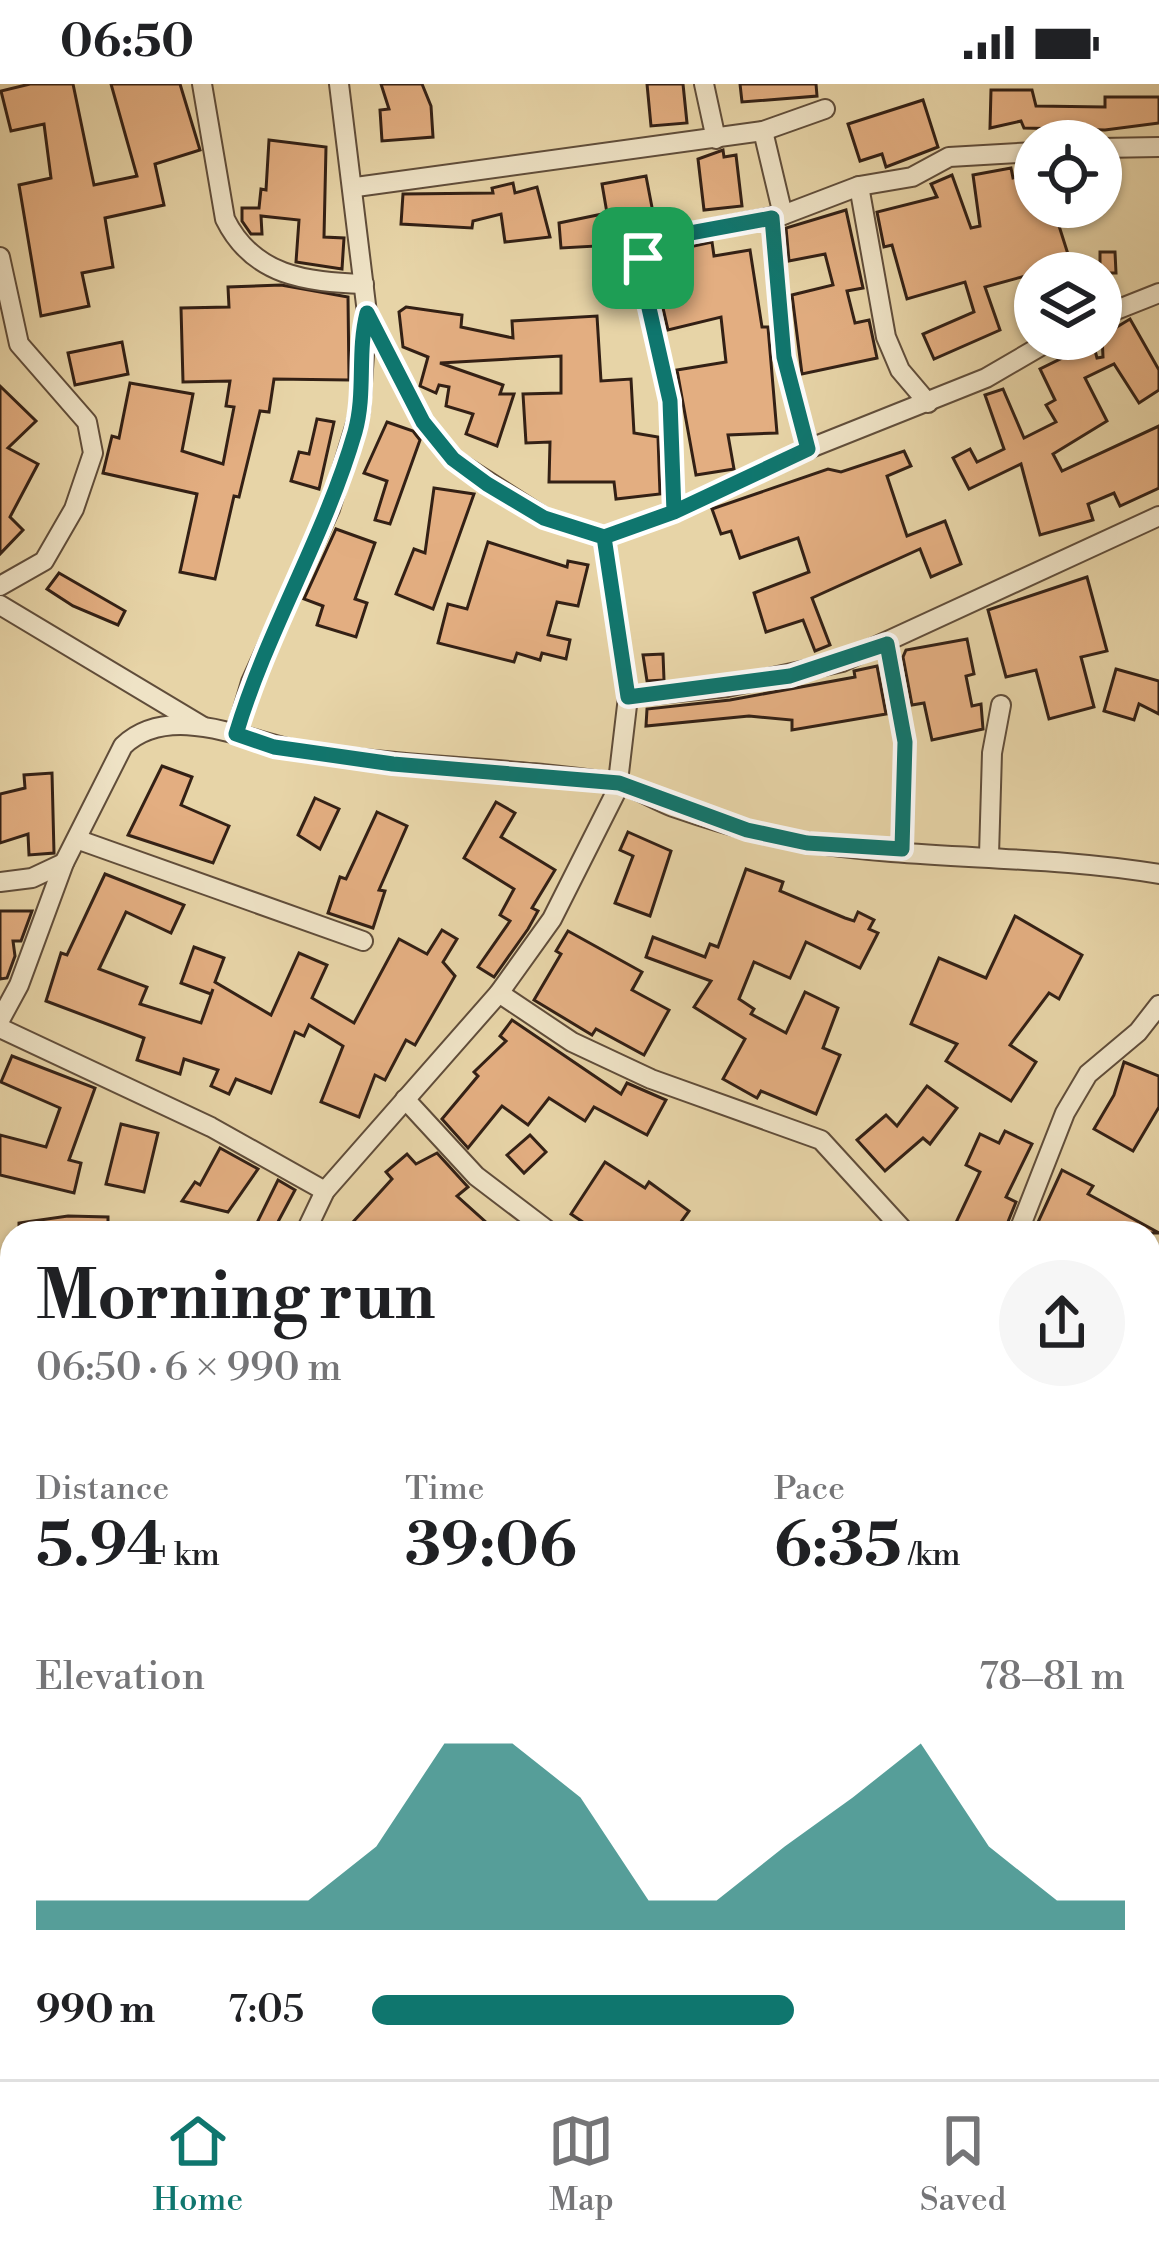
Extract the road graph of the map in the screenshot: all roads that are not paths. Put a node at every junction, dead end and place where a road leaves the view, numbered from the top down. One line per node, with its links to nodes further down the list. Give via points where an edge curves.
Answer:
1 (202, 84): 14 (street, via 234,237 263,267)
2 (339, 84): 11 (street)
3 (704, 84): 6 (street)
4 (825, 109): 5 (street)
5 (763, 131): 6 (street); 12 (street)
6 (716, 139): 11 (street)
7 (1159, 147): 8 (street)
8 (1122, 148)
9 (1014, 153): 10 (street, via 949,157 912,177)
10 (860, 186): 12 (street); 19 (street, via 886,337)
11 (356, 187): 14 (street)
12 (777, 216): 20 (street, via 784,357); 21 (street, via 674,236 643,258 670,401)
13 (0, 257): 24 (street, via 19,344 86,422 93,452 74,509 44,561)
14 (364, 284): 17 (street)
15 (1159, 292): 16 (street)
16 (1122, 307)
17 (367, 313): 23 (street, via 423,422 453,459 544,518); 30 (street, via 356,430)
18 (1014, 359): 19 (street)
19 (928, 403): 20 (street)
20 (808, 449): 21 (street)
21 (674, 512): 23 (street)
22 (1159, 516): 26 (street)
23 (604, 537): 27 (street)
24 (0, 586)
25 (0, 605): 29 (street)
26 (887, 644): 27 (street, via 790,676); 33 (street, via 905,742)
27 (628, 697): 31 (street)
28 (1001, 705): 34 (street)
29 (204, 727): 30 (street); 32 (street, via 135,735)
30 (236, 734): 31 (street, via 393,764)
31 (619, 783): 33 (street, via 747,830); 41 (street, via 580,873)
32 (79, 841): 35 (street); 40 (street)
33 (902, 849): 34 (street)
34 (988, 855): 36 (street)
35 (64, 863): 37 (street); 39 (street)
36 (1159, 874)
37 (32, 878): 38 (street); 39 (street)
38 (0, 882)
39 (54, 896): 43 (street)
40 (363, 941)
41 (499, 993): 44 (street); 48 (street, via 572,1042 652,1079 821,1140)
42 (1159, 1005): 49 (street, via 1088,1074)
43 (0, 1024): 45 (street)
44 (405, 1099): 45 (street); 47 (street, via 476,1176)
45 (325, 1191): 46 (street)
46 (310, 1221)
47 (535, 1221)
48 (895, 1221)
49 (1023, 1221)

